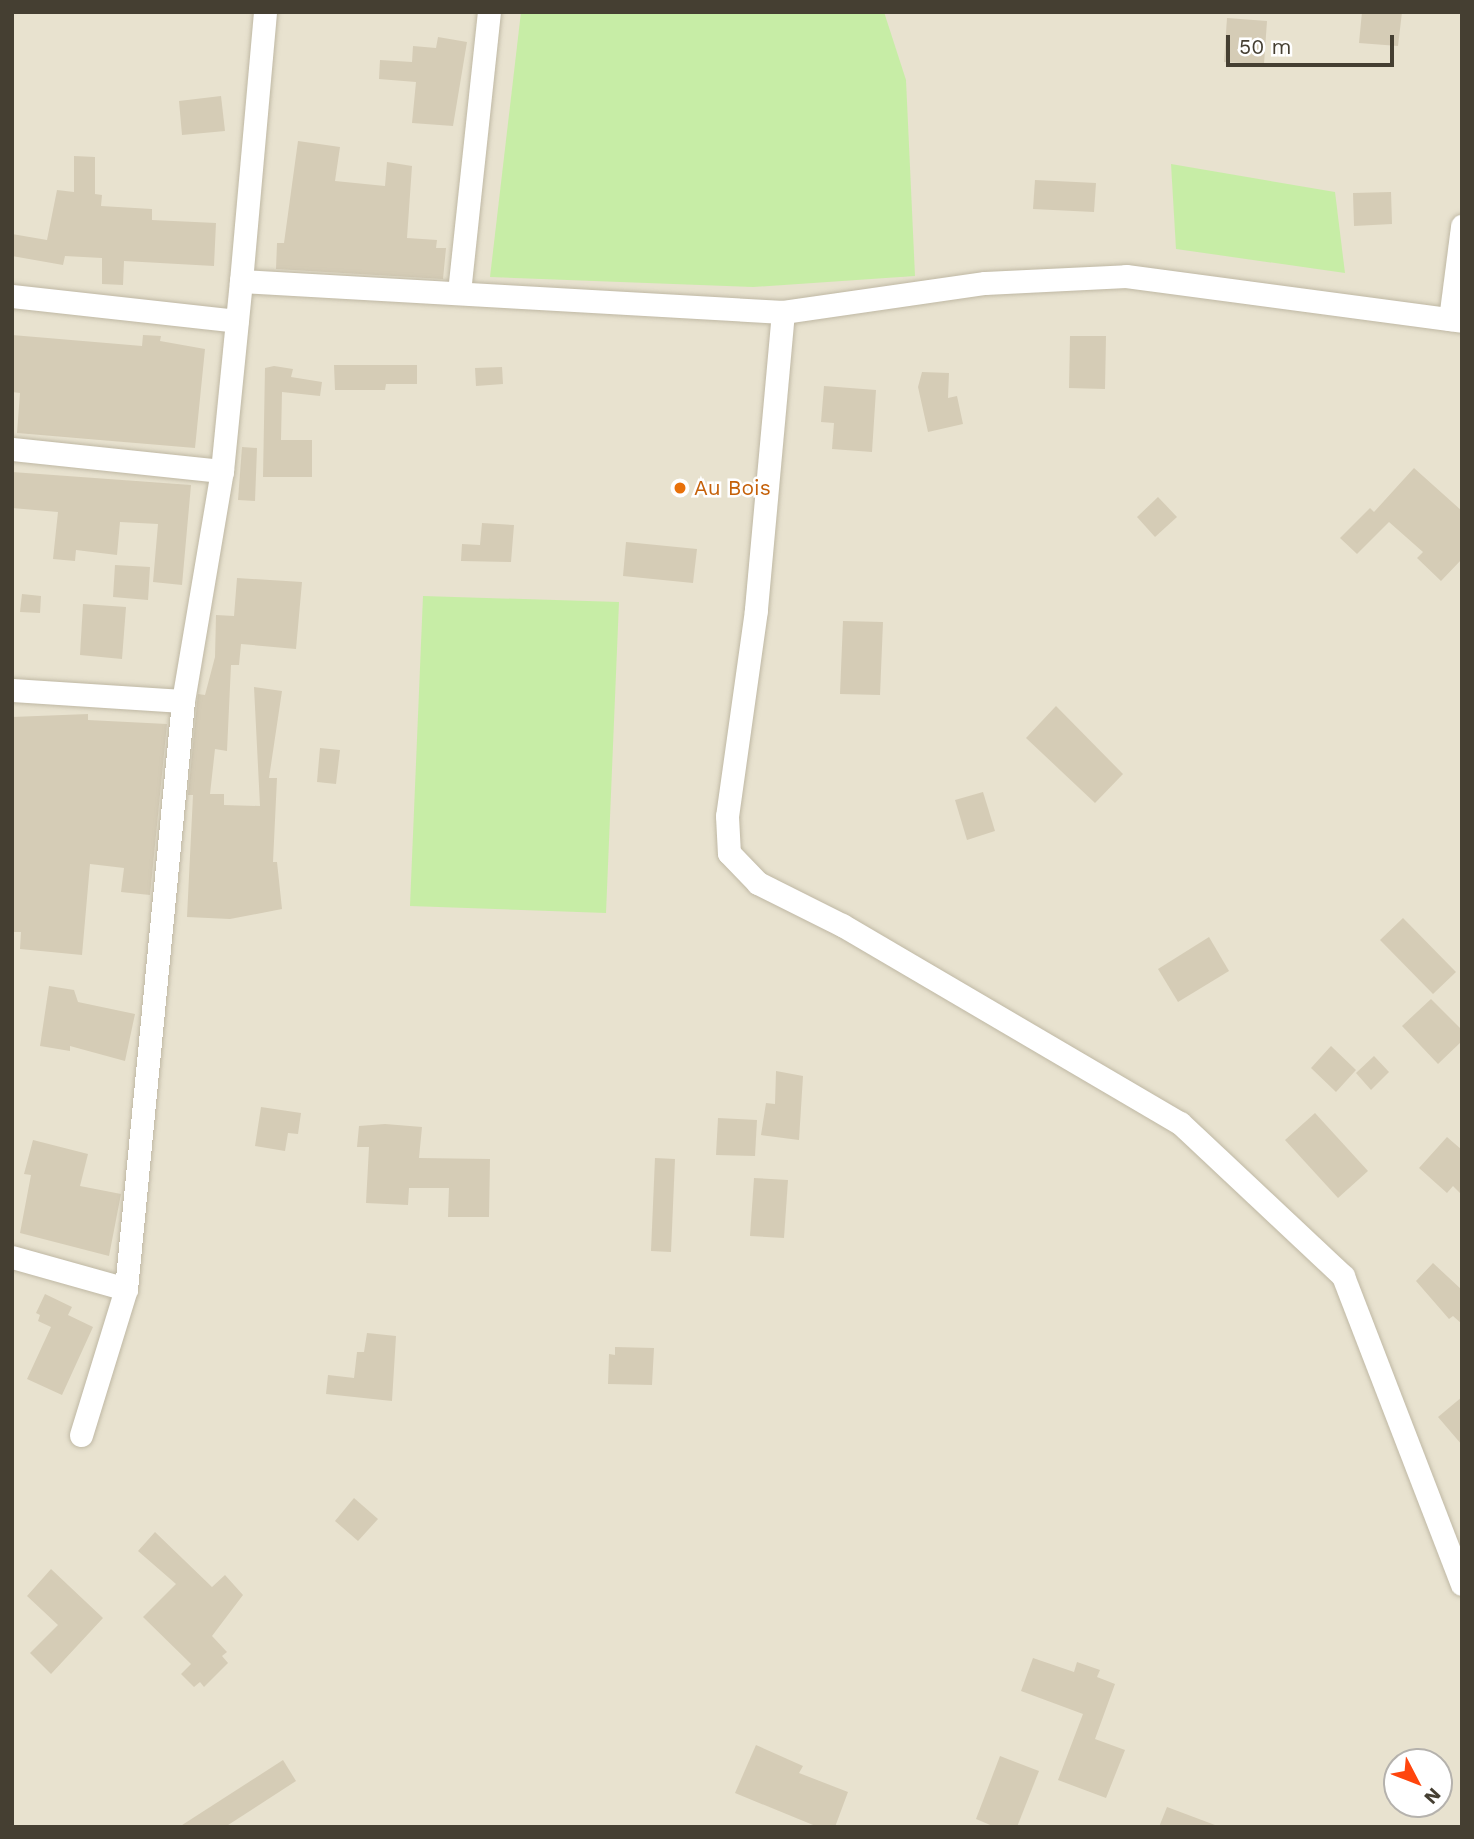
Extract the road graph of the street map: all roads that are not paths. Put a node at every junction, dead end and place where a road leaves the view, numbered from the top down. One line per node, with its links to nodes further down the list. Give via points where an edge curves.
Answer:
1 (265, 12): 4 (street)
2 (489, 12): 5 (street)
3 (1462, 226): 8 (street)
4 (241, 281): 5 (street); 9 (street)
5 (459, 292): 7 (street)
6 (12, 296): 9 (street)
7 (783, 312): 8 (street, via 985,283 1126,276); 17 (street, via 756,610 727,816 729,853 758,883 842,925 1180,1123 1343,1276)
8 (1456, 320)
9 (237, 321): 11 (street)
10 (12, 449): 11 (street)
11 (222, 471): 13 (street)
12 (12, 690): 13 (street)
13 (183, 701): 15 (street)
14 (12, 1257): 15 (street)
15 (126, 1289): 16 (street)
16 (81, 1435)
17 (1462, 1584)

